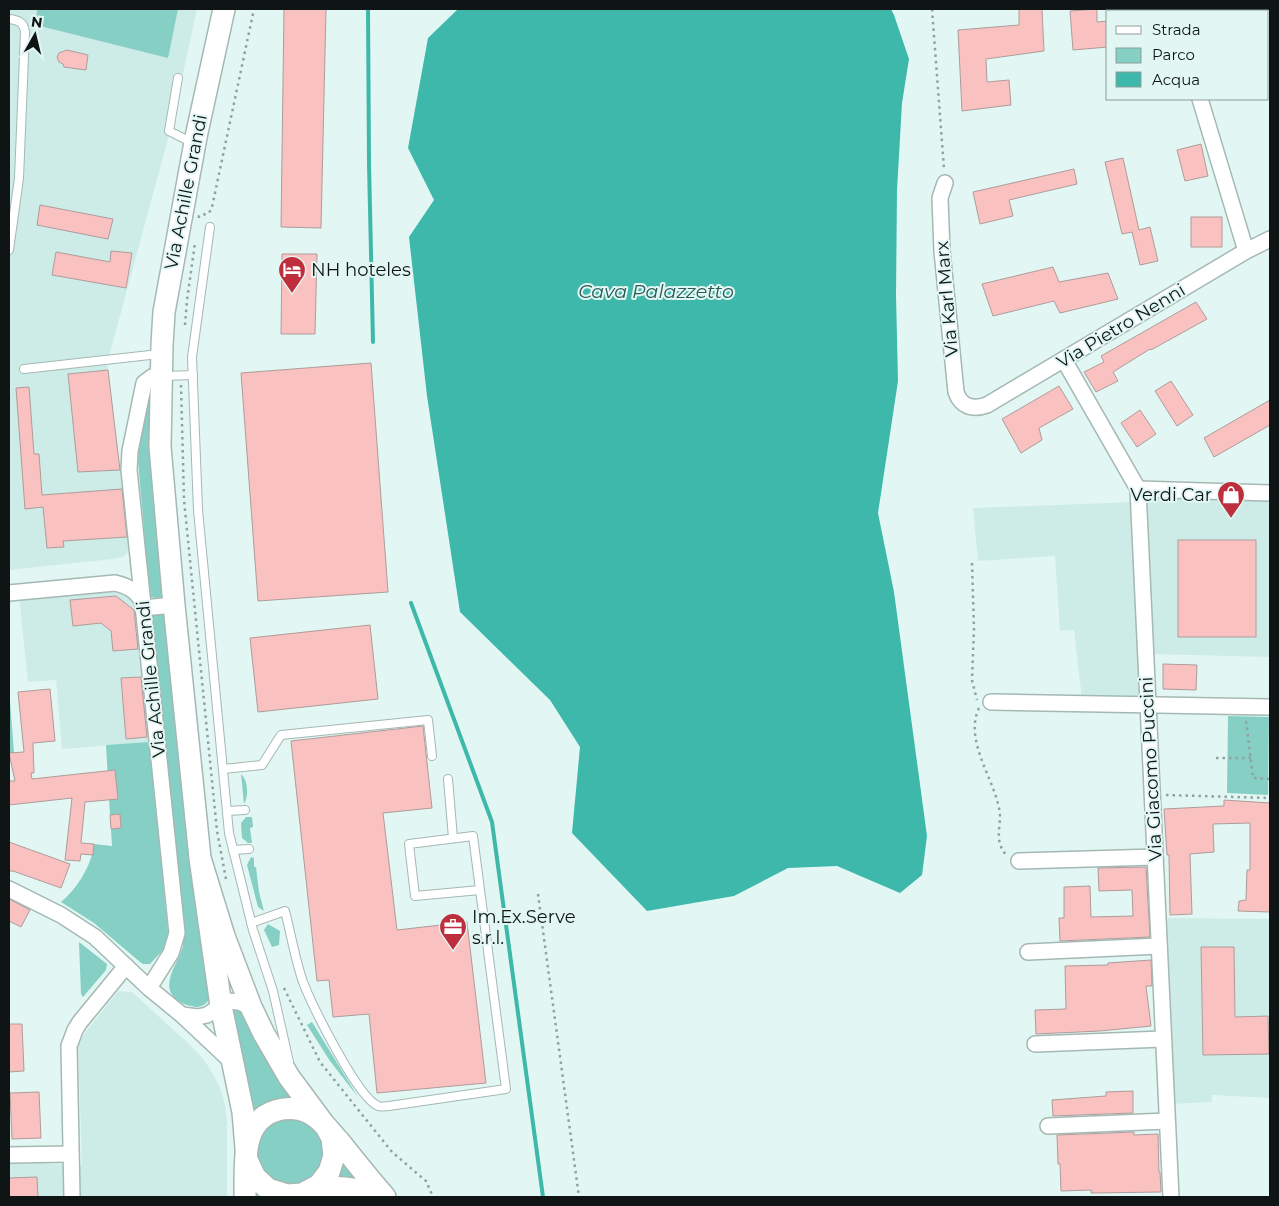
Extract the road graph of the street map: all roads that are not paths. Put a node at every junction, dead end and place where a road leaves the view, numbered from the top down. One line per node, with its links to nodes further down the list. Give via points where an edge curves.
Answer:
1 (224, 9): 5 (main road, Via Achille Grandi)
2 (9, 19): 9 (lane, via 20,22 25,32 19,178)
3 (178, 78): 5 (lane, via 169,131)
4 (1200, 100): 10 (street)
5 (195, 144): 11 (main road, Via Achille Grandi, via 168,285)
6 (945, 183): 16 (street, Via Karl Marx, via 940,198 942,251 956,392 958,399)
7 (210, 227): 14 (lane, via 192,357)
8 (1270, 239): 10 (street, Via Pietro Nenni)
9 (9, 250)
10 (1246, 251): 12 (street, Via Pietro Nenni)
11 (161, 354): 13 (lane); 15 (main road, Via Achille Grandi)
12 (1064, 360): 16 (street, Via Pietro Nenni, via 987,405); 17 (street, Via Giacomo Puccini)
13 (24, 369)
14 (193, 375): 15 (lane); 28 (lane, via 198,510)
15 (171, 376): 19 (street, Via Achille Grandi, via 152,377 144,383 130,451); 22 (main road, Via Achille Grandi, via 160,447)
16 (970, 407)
17 (1138, 489): 18 (street); 25 (street, Via Giacomo Puccini)
18 (1270, 493)
19 (138, 560): 20 (street, via 134,568); 23 (street, Via Achille Grandi)
20 (110, 583): 21 (street); 23 (street, via 130,588 140,597)
21 (9, 593)
22 (174, 605): 23 (street); 36 (main road, Via Achille Grandi)
23 (143, 606): 44 (street, Via Achille Grandi, via 177,933 170,953)
24 (991, 702): 25 (street)
25 (1148, 705): 26 (street); 35 (street, Via Giacomo Puccini)
26 (1270, 707)
27 (432, 756): 28 (lane, via 428,720 281,735 262,765)
28 (223, 769): 31 (lane)
29 (448, 779): 32 (lane)
30 (245, 810): 31 (lane)
31 (227, 812): 34 (lane)
32 (453, 838): 39 (lane, via 473,836); 39 (lane, via 410,844 415,896)
33 (250, 848): 34 (lane)
34 (233, 850): 40 (lane)
35 (1155, 857): 37 (street); 41 (street, Via Giacomo Puccini)
36 (200, 858): 45 (main road, Via Achille Grandi); 46 (main road, Via Achille Grandi, via 224,936)
37 (1019, 861)
38 (9, 889): 43 (street, via 73,922)
39 (480, 890): 40 (lane, via 506,1089 409,1103 378,1106 352,1077 322,1024 303,981 285,911)
40 (251, 923): 51 (lane, via 273,991 289,1060)
41 (1159, 946): 42 (street); 48 (street, Via Giacomo Puccini)
42 (1028, 952)
43 (126, 966): 44 (street); 56 (street, via 80,1022 69,1046)
44 (149, 988): 47 (street)
45 (221, 1006): 46 (street, via 234,1001); 47 (street, via 203,1016); 50 (main road, Via Achille Grandi)
46 (251, 1007): 51 (main road, Via Achille Grandi)
47 (182, 1015): 50 (street)
48 (1163, 1038): 49 (street); 52 (street, Via Giacomo Puccini)
49 (1035, 1044)
50 (233, 1063): 55 (main road, Via Achille Grandi, via 243,1112)
51 (289, 1077): 53 (main road, Via Achille Grandi)
52 (1167, 1121): 54 (street); 62 (street, Via Giacomo Puccini)
53 (324, 1124): 55 (main road, via 305,1110 278,1110 257,1123 249,1136); 58 (main road, Via Achille Grandi, via 333,1144 333,1160 325,1178); 61 (main road)
54 (1048, 1126)
55 (246, 1151): 58 (main road, Via Achille Grandi, via 251,1171 268,1189 287,1195); 60 (main road)
56 (71, 1154): 57 (street); 59 (street)
57 (9, 1155)
58 (304, 1194): 61 (main road, via 325,1188 348,1188)
59 (72, 1197)
60 (245, 1197)
61 (385, 1197)
62 (1170, 1197)

